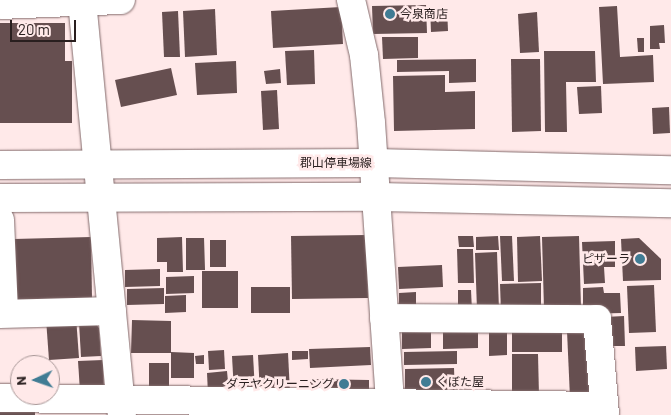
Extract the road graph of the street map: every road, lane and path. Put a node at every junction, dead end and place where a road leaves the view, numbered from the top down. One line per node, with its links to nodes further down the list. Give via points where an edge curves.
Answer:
1 (121, 0): 3 (street)
2 (350, 0): 5 (street, via 364,55)
3 (82, 1): 4 (street); 7 (street)
4 (0, 5)
5 (375, 163): 7 (street, 郡山停車場線); 8 (street, 郡山停車場線); 10 (street)
6 (0, 165): 7 (street, 郡山停車場線)
7 (98, 165): 9 (street)
8 (671, 170)
9 (104, 197): 10 (street); 11 (street); 14 (street)
10 (378, 197): 12 (street); 16 (street)
11 (0, 198)
12 (671, 203)
13 (0, 220): 15 (street)
14 (112, 311): 15 (street); 18 (street)
15 (2, 314)
16 (384, 318): 19 (street); 20 (street, via 597,319)
17 (0, 398): 18 (street)
18 (121, 406): 19 (street)
19 (390, 409): 20 (street)
20 (605, 410)

